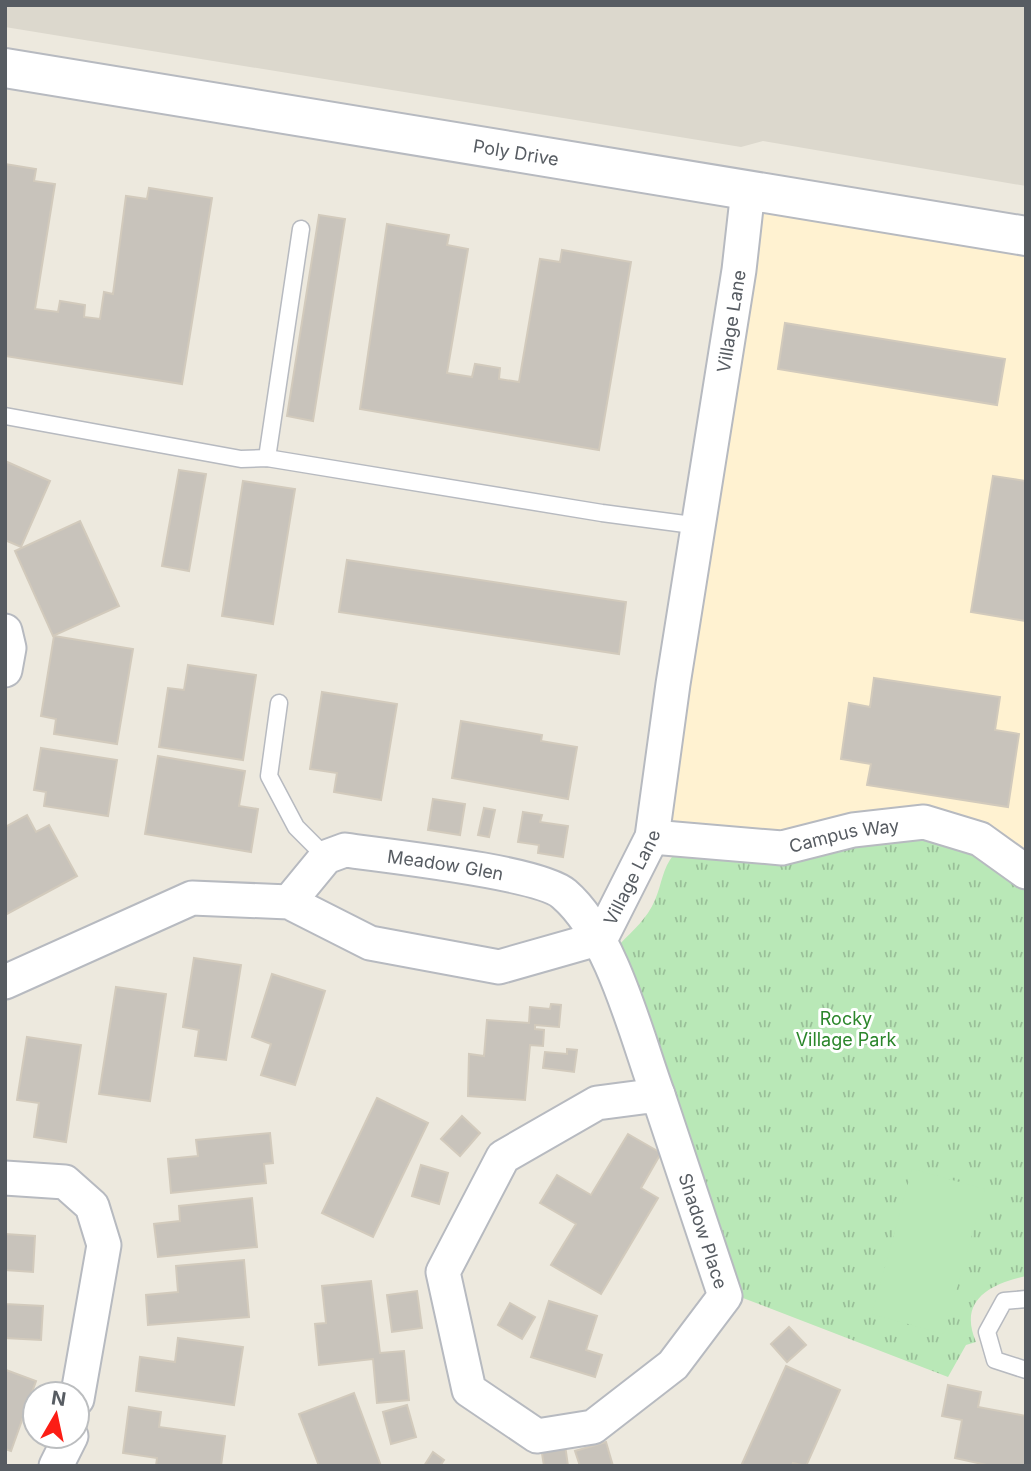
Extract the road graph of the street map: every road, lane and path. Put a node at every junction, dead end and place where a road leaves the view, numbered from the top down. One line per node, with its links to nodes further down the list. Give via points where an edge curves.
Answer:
1 (5, 68): 2 (street, Poly Drive)
2 (748, 190): 4 (street, Poly Drive); 7 (street, Village Lane)
3 (302, 229): 6 (lane)
4 (1026, 236)
5 (5, 416): 6 (lane, via 241,459)
6 (267, 458): 7 (lane)
7 (700, 526): 11 (street, Village Lane)
8 (5, 631): 9 (street, via 9,648)
9 (5, 670)
10 (279, 703): 12 (lane, via 269,776 296,827)
11 (652, 837): 13 (street, Campus Way, via 782,848 853,830 924,822 980,839); 15 (street, Village Lane)
12 (326, 857): 14 (street); 15 (street, Meadow Glen, via 345,850 515,876 563,892)
13 (1026, 872)
14 (289, 902): 15 (street, Village Lane, via 370,943 499,967); 16 (street, Village Lane, via 192,898)
15 (601, 938): 17 (street, Shadow Place)
16 (5, 982)
17 (658, 1095): 17 (street, Shadow Place, via 725,1296 673,1364 593,1427 537,1436 469,1390 443,1272 503,1157 597,1103)
18 (5, 1178): 21 (street, via 65,1182 92,1206 104,1245)
19 (1026, 1299): 20 (lane, via 1004,1301 987,1332 995,1360)
20 (1026, 1370)
21 (80, 1380)
22 (64, 1450): 23 (street)
23 (56, 1466)

